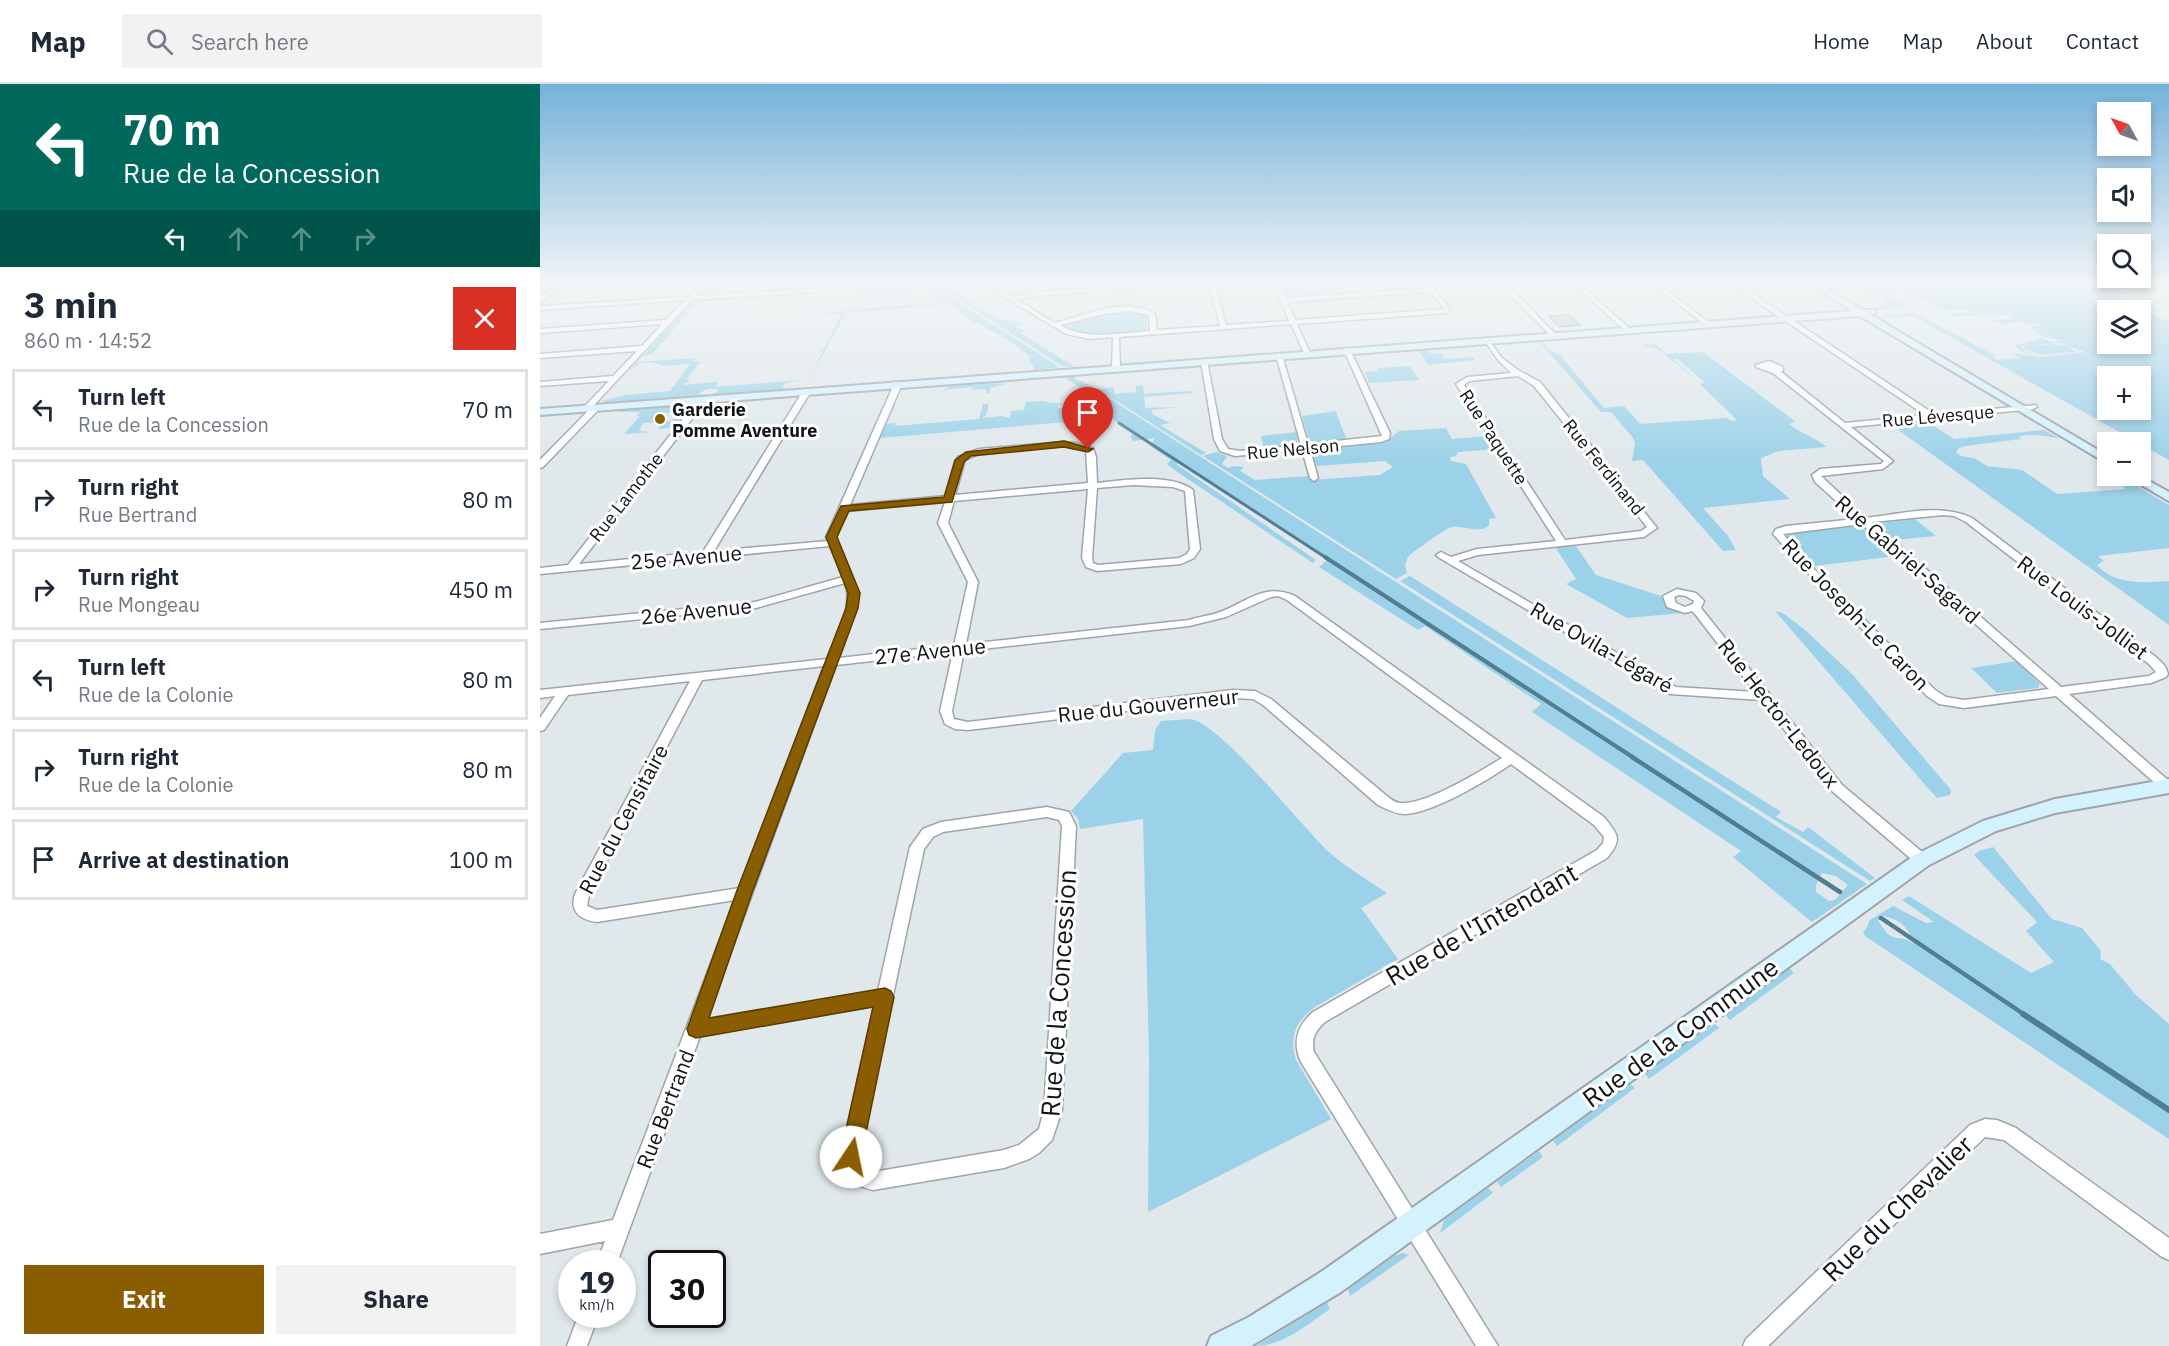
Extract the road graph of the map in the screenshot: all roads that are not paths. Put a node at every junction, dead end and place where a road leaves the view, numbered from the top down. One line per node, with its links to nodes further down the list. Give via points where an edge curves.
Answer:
1 (650, 342): 9 (street)
2 (1116, 342): 15 (street)
3 (1302, 342): 11 (street)
4 (1460, 342): 10 (main road)
5 (1487, 342): 17 (street, Rue Ferdinand, via 1500,359)
6 (1822, 342): 26 (street)
7 (1911, 342): 24 (main road)
8 (1920, 342): 24 (main road)
9 (644, 348): 13 (street); 18 (street)
10 (1347, 350): 11 (main road); 29 (street, Rue Nelson, via 1386,433 1384,439)
11 (1307, 353): 12 (main road)
12 (1279, 355): 14 (main road); 29 (street)
13 (540, 356)
14 (1204, 361): 15 (main road); 29 (street, Rue Nelson, via 1221,449 1237,453)
15 (1116, 367): 20 (main road)
16 (1774, 371): 27 (street, Rue Gabriel-Sagard)
17 (1520, 374): 42 (street, Rue Paquette, via 1465,380 1460,384); 42 (street, Rue Ferdinand, via 1537,384 1652,528 1644,534)
18 (616, 378): 19 (street); 23 (street)
19 (540, 384)
20 (898, 384): 21 (main road); 39 (street)
21 (807, 391): 22 (main road); 44 (street)
22 (703, 399): 23 (main road); 46 (street, Rue Lamothe)
23 (591, 407): 25 (main road); 31 (street)
24 (2027, 408): 26 (street, Rue Lévesque); 28 (main road); 30 (main road)
25 (540, 412)
26 (1932, 416): 27 (street, Rue Lévesque)
27 (1844, 425): 40 (street, Rue Gabriel-Sagard, via 1885,457 1888,464 1822,472 1816,478)
28 (2097, 446)
29 (1306, 447): 33 (street)
30 (2097, 454)
31 (540, 465)
32 (2151, 477): 36 (main road)
33 (1314, 478)
34 (1092, 485): 34 (street, via 1143,482 1186,488 1190,492 1194,552 1174,562 1092,566 1086,558); 38 (street); 38 (street, via 1093,455 1078,446 979,452 960,460)
35 (2150, 486): 37 (main road)
36 (2169, 488)
37 (2169, 497)
38 (949, 499): 39 (street); 52 (street, via 944,523 973,582)
39 (845, 508): 43 (street, via 831,537)
40 (1863, 520): 41 (street, Rue Joseph-Le Caron, via 1943,512); 55 (street, Rue Gabriel-Sagard); 59 (street, Rue Joseph-Le Caron, via 1784,529 1778,534 1931,693)
41 (1969, 520): 55 (street, Rue Louis-Jolliet, via 2162,670 2151,679)
42 (1562, 542): 45 (street, Rue Ferdinand)
43 (833, 543): 44 (street, 25e Avenue); 48 (street, Rue Bertrand)
44 (706, 555): 46 (street, 25e Avenue)
45 (1446, 557): 58 (street, Rue Ovila-Légaré, via 1674,691)
46 (571, 568): 47 (street, 25e Avenue)
47 (540, 571)
48 (848, 579): 51 (street, 26e Avenue, via 756,605); 53 (street, Rue Bertrand, via 854,593 852,608)
49 (1279, 593): 52 (street, 27e Avenue, via 1195,622); 61 (street, Rue de l'Intendant)
50 (1694, 609): 58 (street, Rue Hector-Ledoux)
51 (540, 627)
52 (959, 648): 53 (street, 27e Avenue); 61 (street, Rue du Gouverneur, via 946,711 955,725 1249,694 1267,702 1383,801 1401,808 1419,806)
53 (832, 662): 54 (street, 27e Avenue); 64 (street, Rue Bertrand)
54 (698, 677): 56 (street, 27e Avenue); 64 (street, Rue du Censitaire, via 582,894 580,909 597,916)
55 (2059, 691): 59 (street, Rue Louis-Jolliet, via 1964,704); 62 (street, Rue Gabriel-Sagard)
56 (564, 692): 57 (street, 27e Avenue); 60 (street)
57 (540, 694)
58 (1764, 696): 63 (street, Rue Hector-Ledoux, via 1837,788)
59 (1948, 702)
60 (540, 727)
61 (1511, 758): 67 (street, Rue de l'Intendant, via 1605,826 1611,836 1608,849 1319,1017 1303,1042 1307,1056)
62 (2168, 787): 63 (main road, Rue de la Commune, via 2055,806 1990,826)
63 (1922, 860): 67 (main road, Rue de la Commune)
64 (744, 893): 66 (street, Rue Bertrand)
65 (885, 997): 65 (street, Rue de la Concession, via 851,1151 851,1167 856,1174 879,1180 1005,1159 1038,1143 1048,1129 1053,1110 1069,826 1066,818 1036,814 941,827 924,836 916,847); 66 (street)
66 (696, 1029): 68 (street, Rue Bertrand)
67 (1412, 1224): 74 (main road, Rue de la Commune, via 1315,1293); 75 (street, Rue de l'Intendant)
68 (619, 1229): 69 (street); 70 (street, Rue Bertrand)
69 (540, 1244)
70 (612, 1250)
71 (2169, 1250): 76 (street, Rue du Chevalier, via 2010,1134 1984,1127)
72 (584, 1328): 73 (street)
73 (578, 1346)
74 (1221, 1346)
75 (1488, 1346)
76 (1753, 1346)

